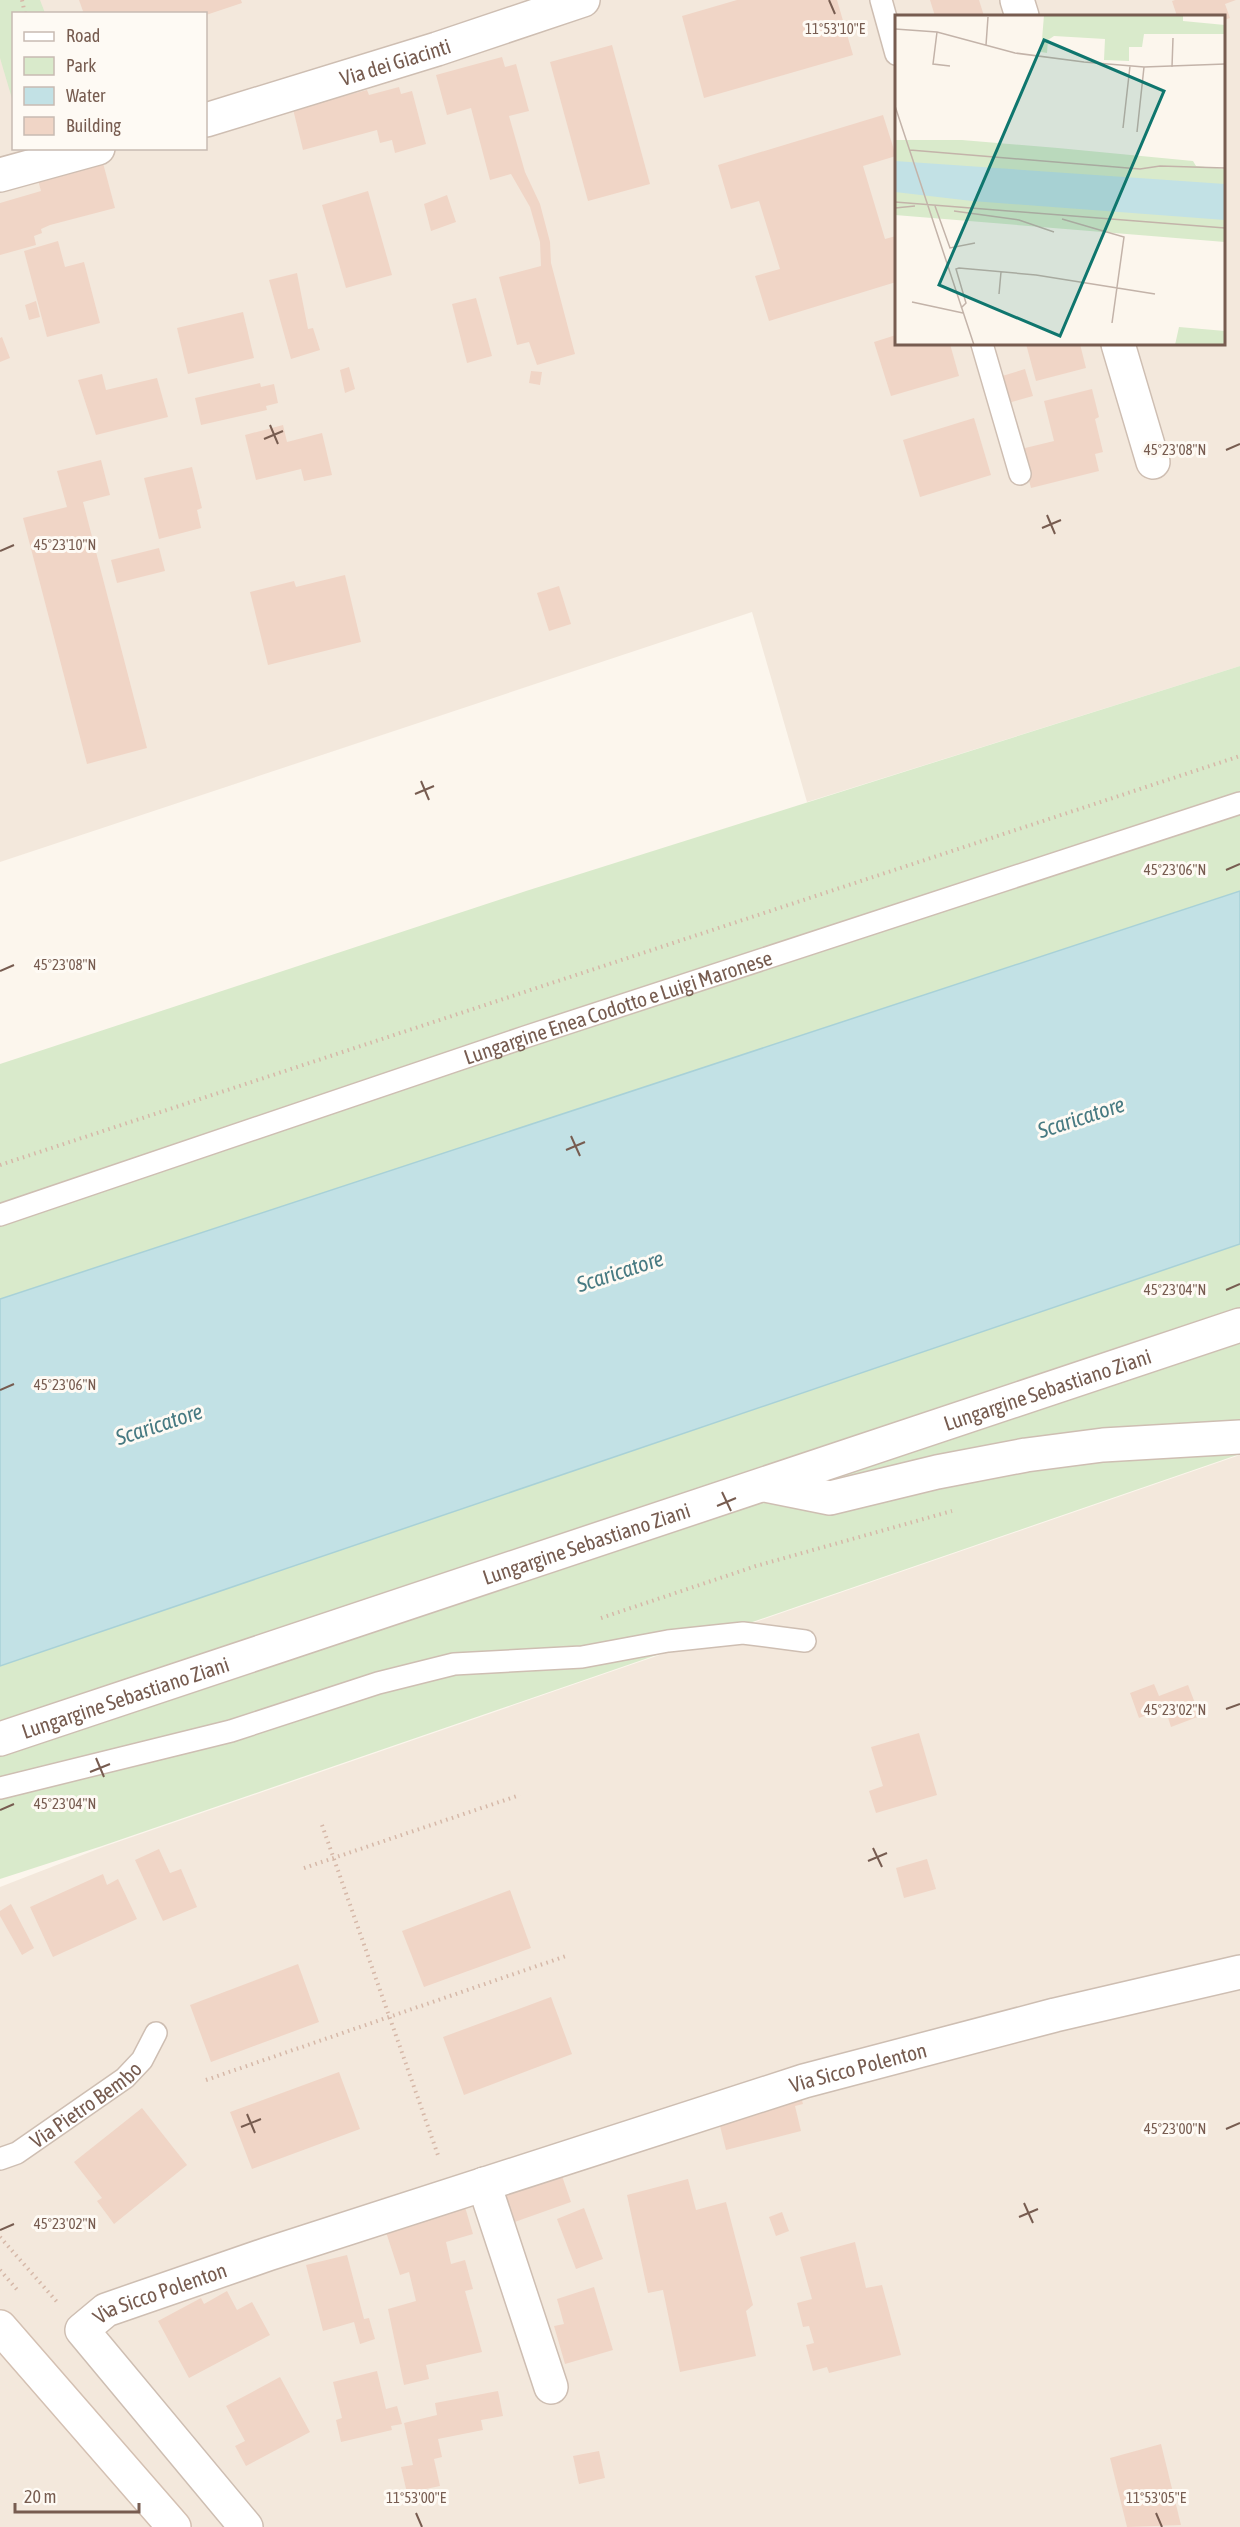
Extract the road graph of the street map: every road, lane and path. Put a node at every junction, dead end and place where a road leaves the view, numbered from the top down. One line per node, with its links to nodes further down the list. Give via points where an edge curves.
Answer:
1 (584, 0): 6 (street, Via dei Giacinti)
2 (880, 0): 5 (lane)
3 (1017, 0): 4 (street)
4 (1022, 15)
5 (895, 48)
6 (207, 120)
7 (91, 150): 8 (street)
8 (0, 175)
9 (982, 345): 12 (lane)
10 (1118, 345): 11 (street)
11 (1153, 462)
12 (1020, 474)
13 (1240, 756): 15 (path)
14 (1240, 804): 16 (lane, Lungargine Enea Codotto e Luigi Maronese, via 525,1037)
15 (0, 1165)
16 (0, 1215)
17 (1240, 1325): 19 (street, Lungargine Sebastiano Ziani)
18 (1240, 1437): 19 (street, via 1103,1445 1026,1455 830,1498)
19 (765, 1485): 23 (street, Lungargine Sebastiano Ziani)
20 (956, 1510): 21 (path, via 756,1566)
21 (593, 1620)
22 (805, 1641): 24 (lane, via 743,1633 668,1641 582,1657 454,1665 378,1683 231,1731)
23 (0, 1739)
24 (0, 1788)
25 (520, 1795): 27 (path)
26 (322, 1825): 27 (path)
27 (333, 1859): 28 (path); 31 (path)
28 (304, 1868)
29 (569, 1955): 31 (path)
30 (1240, 1972): 35 (street, Via Sicco Polenton, via 1055,2015 804,2081)
31 (388, 2016): 33 (path); 36 (path)
32 (156, 2033): 34 (lane, Via Pietro Bembo, via 142,2060 125,2078 17,2153)
33 (206, 2080)
34 (0, 2159)
35 (484, 2184): 36 (street, Via Sicco Polenton); 40 (street)
36 (451, 2195): 39 (street, Via Sicco Polenton, via 106,2310)
37 (0, 2237): 39 (path)
38 (0, 2327): 41 (street)
39 (82, 2330): 42 (street, Via Sicco Polenton)
40 (551, 2387)
41 (174, 2527)
42 (246, 2527)

